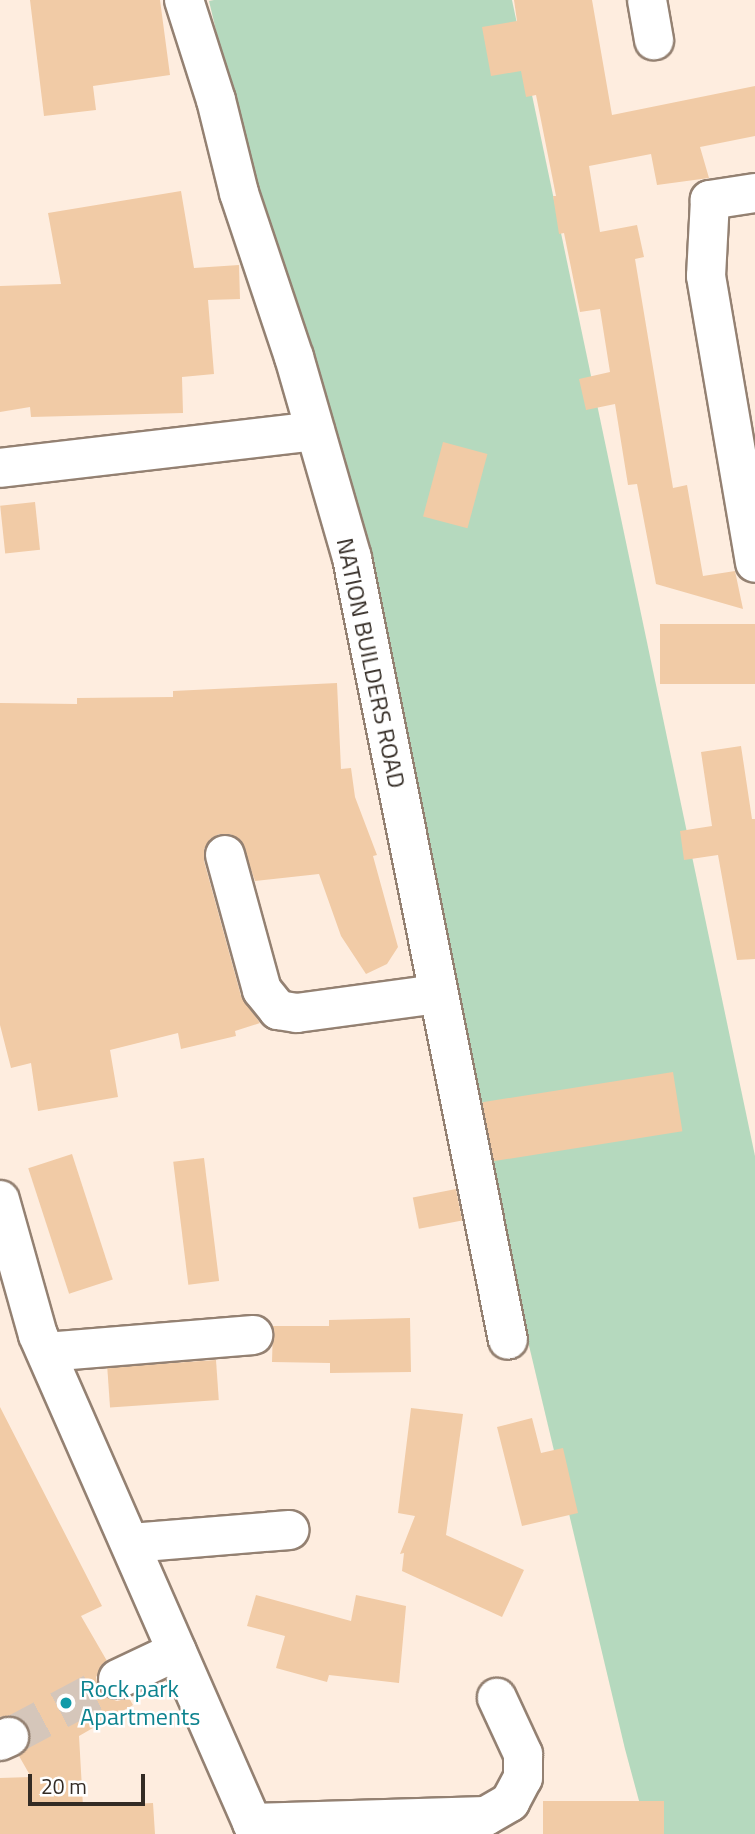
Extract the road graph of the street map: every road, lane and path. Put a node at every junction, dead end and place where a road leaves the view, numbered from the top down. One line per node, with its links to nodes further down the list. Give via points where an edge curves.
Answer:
1 (184, 0): 5 (street, NATION BUILDERS ROAD, via 239,193)
2 (647, 0): 3 (street)
3 (654, 40)
4 (755, 193): 7 (street, via 710,200 706,276)
5 (315, 431): 6 (street); 9 (street, NATION BUILDERS ROAD, via 352,558)
6 (0, 468)
7 (755, 564)
8 (225, 855): 9 (street, via 262,990 278,1010 297,1013)
9 (438, 994): 12 (street, NATION BUILDERS ROAD)
10 (0, 1200): 13 (street)
11 (253, 1335): 13 (street)
12 (508, 1340)
13 (46, 1352): 15 (street)
14 (289, 1530): 15 (street)
15 (131, 1543): 16 (street)
16 (177, 1651): 17 (street); 19 (street)
17 (117, 1679)
18 (497, 1698): 19 (street, via 523,1754 523,1778 510,1802 486,1816)
19 (255, 1829)

